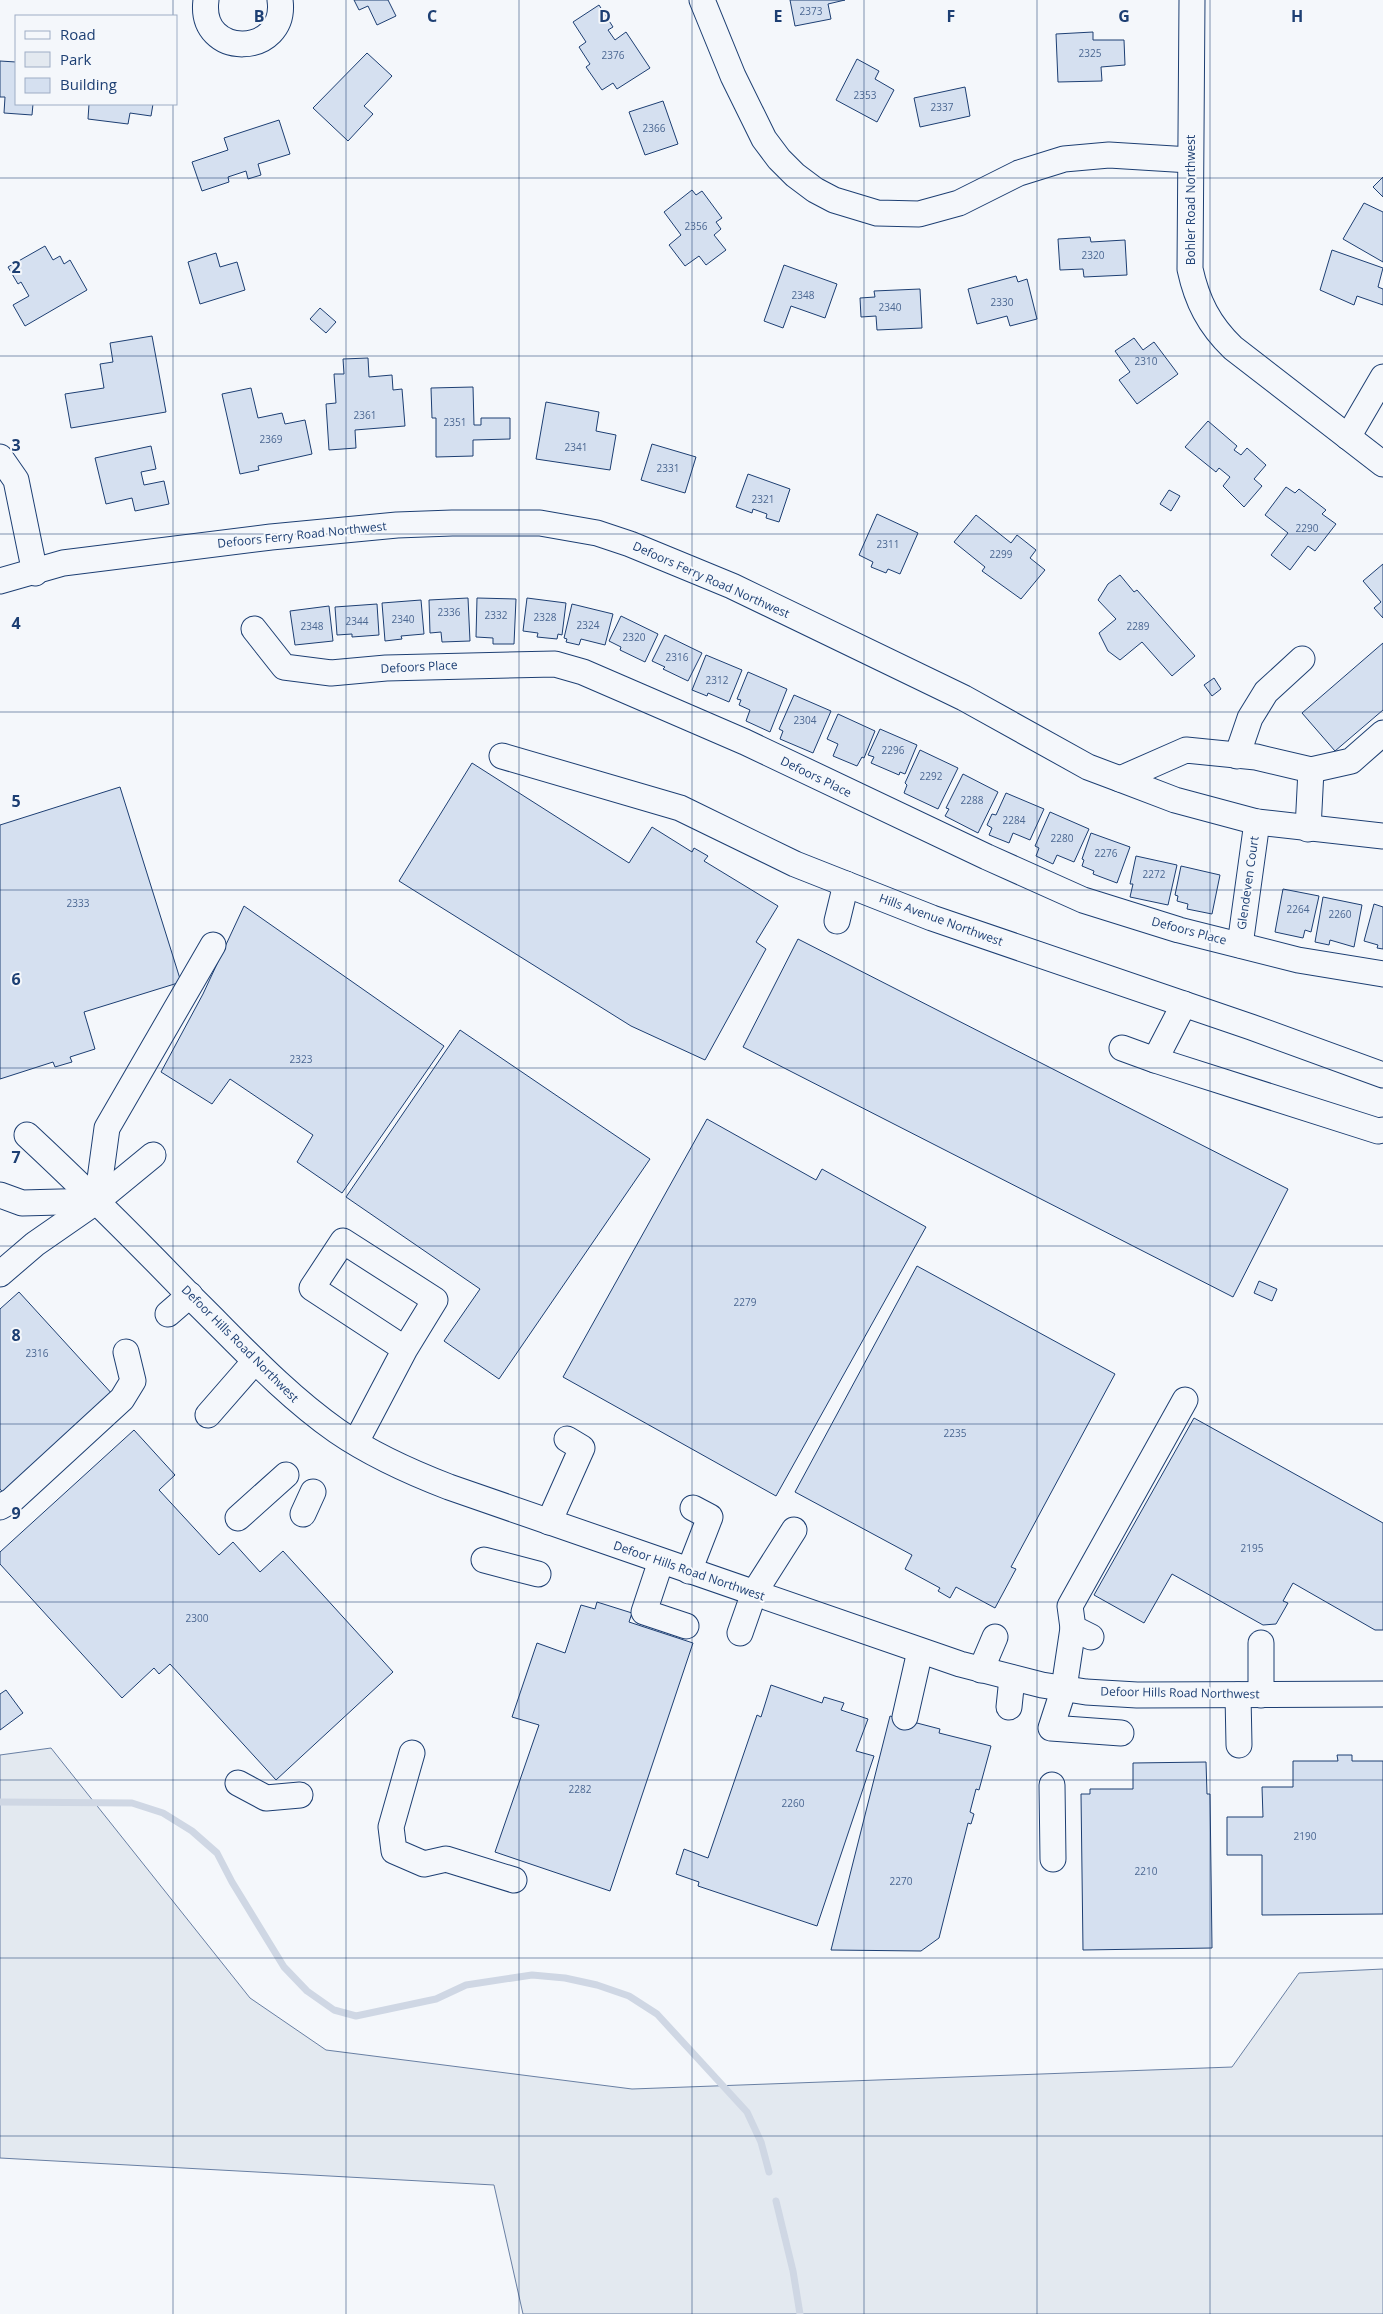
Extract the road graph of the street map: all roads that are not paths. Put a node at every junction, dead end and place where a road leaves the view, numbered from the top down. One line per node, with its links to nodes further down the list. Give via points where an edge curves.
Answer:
1 (206, 0): 2 (street, via 208,24 215,33 224,40 242,45 268,36 281,12)
2 (280, 0)
3 (702, 0): 5 (street, via 733,76 764,139 794,175 834,200 877,213 919,214 959,203 1019,173 1064,159 1109,155)
4 (1192, 0): 5 (street, Bohler Road Northwest)
5 (1190, 160): 7 (street, Bohler Road Northwest, via 1190,269 1195,293 1206,316 1233,348)
6 (1383, 377): 7 (street)
7 (1348, 437): 9 (street, Bohler Road Northwest)
8 (0, 457): 10 (street, via 16,480)
9 (1383, 464)
10 (35, 573): 11 (street, Defoors Ferry Road Northwest); 18 (street, Defoors Ferry Road Northwest, via 63,563 271,537 396,526 540,523 597,533 732,586 964,698 1088,767)
11 (0, 581)
12 (254, 629): 25 (street, Defoors Place, via 284,667 322,672 478,664 555,664 584,672 744,742 1084,900)
13 (1302, 659): 16 (street, via 1266,692 1250,718)
14 (1383, 733): 17 (street, via 1351,761)
15 (502, 756): 22 (street, Hills Avenue Northwest, via 680,808 795,864)
16 (1237, 756): 17 (street); 18 (street, via 1186,750)
17 (1311, 770): 20 (street)
18 (1120, 779): 19 (street, Defoors Ferry Road Northwest, via 1175,800)
19 (1257, 822): 20 (street, Defoors Ferry Road Northwest); 25 (street, Glendeven Court)
20 (1308, 829): 21 (street, Defoors Ferry Road Northwest)
21 (1383, 836)
22 (846, 884): 23 (street); 27 (street, Hills Avenue Northwest, via 932,918)
23 (837, 921)
24 (212, 945): 35 (street, via 107,1128)
25 (1240, 945): 26 (street, Defoors Place, via 1298,960)
26 (1383, 974)
27 (1184, 1004): 29 (street); 30 (street, Hills Avenue Northwest)
28 (1122, 1048): 29 (street)
29 (1155, 1060): 31 (street)
30 (1383, 1075)
31 (1383, 1130)
32 (27, 1135): 35 (street, Defoor Hills Road Northwest)
33 (153, 1154): 35 (street)
34 (0, 1195): 35 (street, via 22,1203)
35 (97, 1201): 36 (street); 37 (street, Defoor Hills Road Northwest)
36 (2, 1269)
37 (190, 1295): 38 (street); 41 (street, Defoor Hills Road Northwest, via 221,1311)
38 (168, 1314)
39 (405, 1349): 39 (street, via 435,1300 343,1241 312,1288); 45 (street)
40 (126, 1352): 47 (street, via 133,1380 122,1399 11,1502)
41 (255, 1362): 43 (street); 45 (street, Defoor Hills Road Northwest, via 301,1404)
42 (1185, 1400): 64 (street, via 1070,1606 1082,1633)
43 (208, 1414)
44 (566, 1439): 50 (street, via 582,1448)
45 (356, 1442): 50 (street, Defoor Hills Road Northwest, via 417,1474)
46 (286, 1475): 49 (street)
47 (0, 1506)
48 (693, 1508): 54 (street, via 710,1517)
49 (238, 1518)
50 (549, 1522): 53 (street, Defoor Hills Road Northwest)
51 (794, 1530): 56 (street)
52 (484, 1560): 55 (street)
53 (661, 1561): 54 (street, Defoor Hills Road Northwest); 57 (street, via 644,1612)
54 (689, 1571): 56 (street, Defoor Hills Road Northwest)
55 (538, 1574)
56 (754, 1593): 58 (street); 61 (street, Defoor Hills Road Northwest)
57 (686, 1626)
58 (740, 1633)
59 (995, 1637): 62 (street)
60 (1261, 1643): 66 (street)
61 (920, 1651): 62 (street, Defoor Hills Road Northwest); 68 (street)
62 (981, 1670): 63 (street, Defoor Hills Road Northwest)
63 (1012, 1678): 64 (street, Defoor Hills Road Northwest); 67 (street)
64 (1064, 1688): 66 (street, Defoor Hills Road Northwest, via 1137,1695); 69 (street, via 1051,1728)
65 (1383, 1694): 66 (street, Defoor Hills Road Northwest)
66 (1249, 1695): 70 (street)
67 (1009, 1707)
68 (905, 1717)
69 (1121, 1733)
70 (1239, 1745)
71 (412, 1753): 76 (street, via 391,1827 394,1851 424,1864 446,1859)
72 (238, 1783): 74 (street, via 266,1798)
73 (1052, 1785): 75 (street)
74 (300, 1795)
75 (1053, 1859)
76 (514, 1880)

